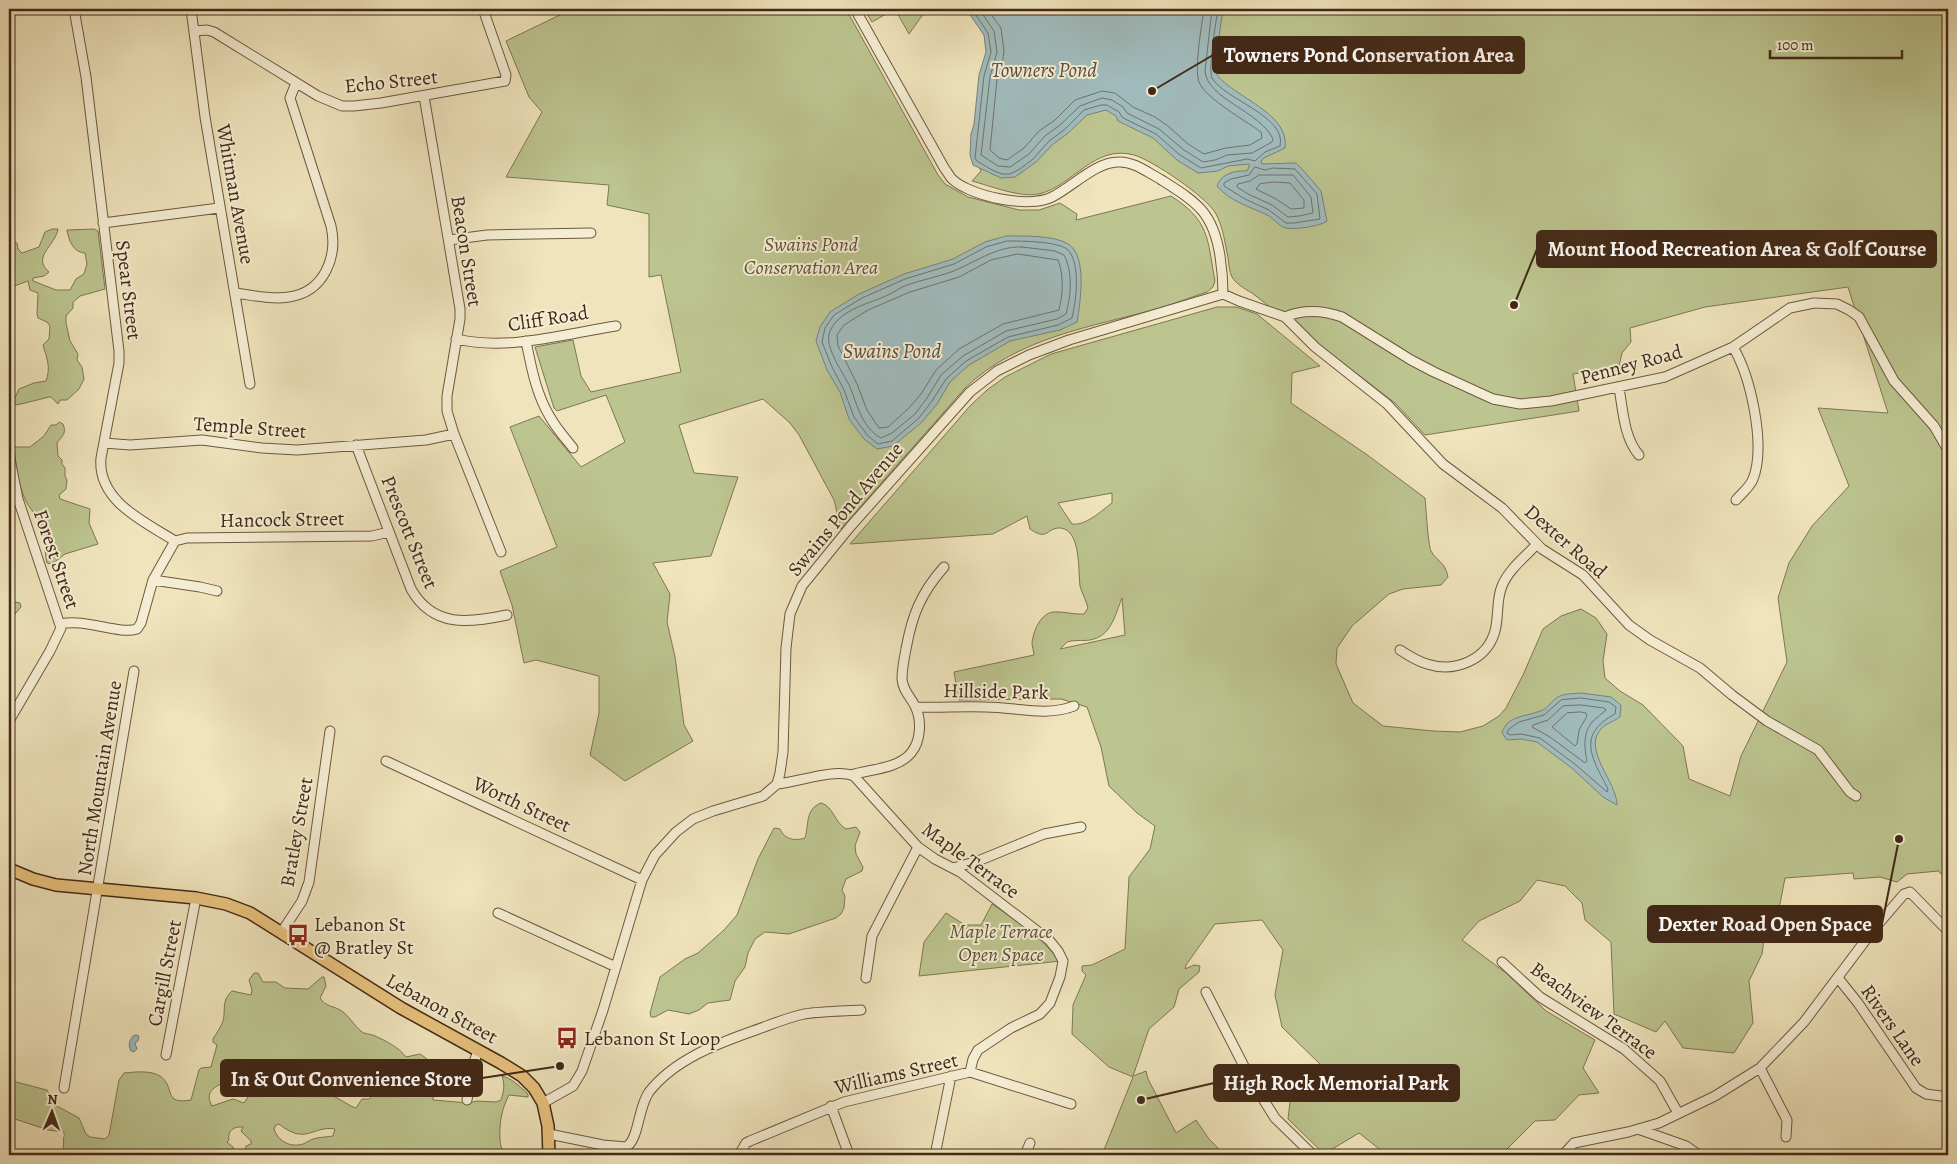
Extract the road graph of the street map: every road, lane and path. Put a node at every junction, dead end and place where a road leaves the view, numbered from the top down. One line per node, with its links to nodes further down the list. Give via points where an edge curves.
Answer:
1 (74, 9): 9 (street, Spear Street, via 86,77)
2 (191, 9): 5 (street, Whitman Avenue)
3 (484, 9): 7 (street, Echo Street, via 506,75 505,81)
4 (855, 9): 13 (street, via 937,155 957,182 994,197 1033,202 1052,198 1105,164 1133,165 1186,196 1211,222 1219,251)
5 (194, 31): 6 (street, Echo Street, via 214,32); 8 (street, Whitman Avenue)
6 (296, 83): 7 (street, Echo Street, via 328,101 346,106); 12 (street, via 290,98 331,226 333,255 317,283 298,295 279,298)
7 (424, 96): 11 (street, Beacon Street)
8 (220, 208): 9 (street); 12 (street, Whitman Avenue)
9 (103, 223): 22 (street, Spear Street, via 119,356)
10 (591, 233): 11 (street)
11 (449, 240): 16 (street, Beacon Street, via 460,309)
12 (235, 293): 19 (street, Whitman Avenue)
13 (1223, 294): 14 (street); 46 (street, Swains Pond Avenue, via 1042,350 996,371 970,392 861,514 798,592 787,629 783,752)
14 (1285, 317): 20 (street, Penney Road, via 1314,310 1342,317 1411,360 1499,402 1536,404); 31 (street, Dexter Road, via 1315,347 1386,404 1443,464 1502,508)
15 (616, 326): 17 (street, Cliff Road)
16 (456, 339): 17 (street, Cliff Road, via 489,343); 21 (street, Beacon Street, via 446,405)
17 (526, 341): 24 (street, via 544,405)
18 (1733, 348): 20 (street, Penney Road, via 1673,375); 25 (street, Penney Road, via 1790,308 1814,303 1843,306 1859,317 1894,381 1934,426); 28 (street, via 1748,384 1759,447 1753,478)
19 (250, 384)
20 (1619, 388): 27 (street, via 1629,437)
21 (454, 434): 23 (street, Temple Street, via 426,440); 32 (street, Beacon Street)
22 (104, 444): 23 (street, Temple Street, via 202,440 287,450); 30 (street, Spear Street, via 101,468 114,499)
23 (356, 445): 29 (street, Prescott Street)
24 (573, 448)
25 (1948, 450)
26 (9, 455): 37 (street, Forest Street, via 18,499)
27 (1639, 455)
28 (1736, 500)
29 (389, 532): 30 (street, Hancock Street, via 372,536 187,538); 36 (street, Prescott Street, via 411,589 428,611 444,618 470,622)
30 (175, 541): 34 (street)
31 (1536, 545): 38 (street, via 1507,575 1499,594 1495,632 1480,655 1465,664 1443,667 1418,661); 47 (street, Dexter Road, via 1583,575 1638,631 1700,668 1767,721 1818,750)
32 (501, 552)
33 (944, 567): 41 (street, via 920,598 910,623 902,680 904,691)
34 (153, 580): 35 (street); 37 (street, via 141,623 136,629 74,622)
35 (217, 591)
36 (506, 615)
37 (61, 624): 42 (street, Forest Street, via 57,639)
38 (1400, 650)
39 (134, 671): 53 (street, North Mountain Avenue)
40 (1074, 706): 41 (street, Hillside Park, via 1041,711)
41 (916, 707): 45 (street, via 920,728 912,753 888,766)
42 (9, 721)
43 (330, 731): 57 (street, Bratley Street, via 308,882 302,901)
44 (386, 762): 52 (street, Worth Street)
45 (851, 775): 46 (street, via 834,774); 49 (street, Maple Terrace)
46 (777, 784): 52 (street, via 763,796 713,811 684,825 658,851)
47 (1856, 796)
48 (1081, 827): 50 (street, via 1044,834)
49 (918, 847): 50 (street, Maple Terrace); 60 (street, via 872,936)
50 (953, 868): 67 (street, Maple Terrace, via 1049,940 1063,959 1060,978 1046,1008 978,1050)
51 (9, 869): 53 (main road, Lebanon Street, via 44,882)
52 (642, 880): 59 (street)
53 (98, 890): 54 (main road, Lebanon Street); 69 (street, North Mountain Avenue)
54 (196, 898): 57 (main road, Lebanon Street, via 239,908); 65 (street, Cargill Street)
55 (498, 913): 59 (street)
56 (1948, 931): 61 (street, via 1909,893 1904,894)
57 (281, 933): 64 (main road, Lebanon Street, via 401,1008)
58 (1502, 962): 75 (street, Beachview Terrace, via 1540,997 1624,1049 1660,1081)
59 (616, 967): 72 (street, via 580,1076 568,1090)
60 (866, 978)
61 (1838, 978): 66 (street, via 1804,1022); 70 (street, Rivers Lane, via 1916,1088 1926,1094)
62 (1206, 992): 85 (street, via 1250,1078 1275,1118)
63 (861, 1010): 77 (street, via 821,1012 781,1020 704,1051 671,1072 650,1092 641,1107 635,1135 626,1147)
64 (478, 1051): 71 (street); 72 (main road, Lebanon Street, via 522,1076)
65 (166, 1056)
66 (1760, 1068): 75 (street, via 1715,1096); 78 (street, via 1787,1120)
67 (970, 1072): 68 (street, Williams Street); 73 (street, Williams Street)
68 (951, 1076): 74 (street, Williams Street); 83 (street)
69 (64, 1088)
70 (1948, 1097)
71 (467, 1100)
72 (543, 1103): 77 (main road, Lebanon Street)
73 (1071, 1104)
74 (831, 1106): 81 (street, Williams Street, via 750,1140); 82 (street)
75 (1678, 1113): 76 (street)
76 (1637, 1129): 86 (street, via 1574,1143); 87 (street, via 1686,1146)
77 (549, 1134): 80 (main road, Lebanon Street)
78 (1786, 1137)
79 (1030, 1143): 84 (street)
80 (549, 1155)
81 (739, 1155)
82 (849, 1155)
83 (935, 1155)
84 (1024, 1155)
85 (1313, 1155)
86 (1562, 1155)
87 (1699, 1155)

